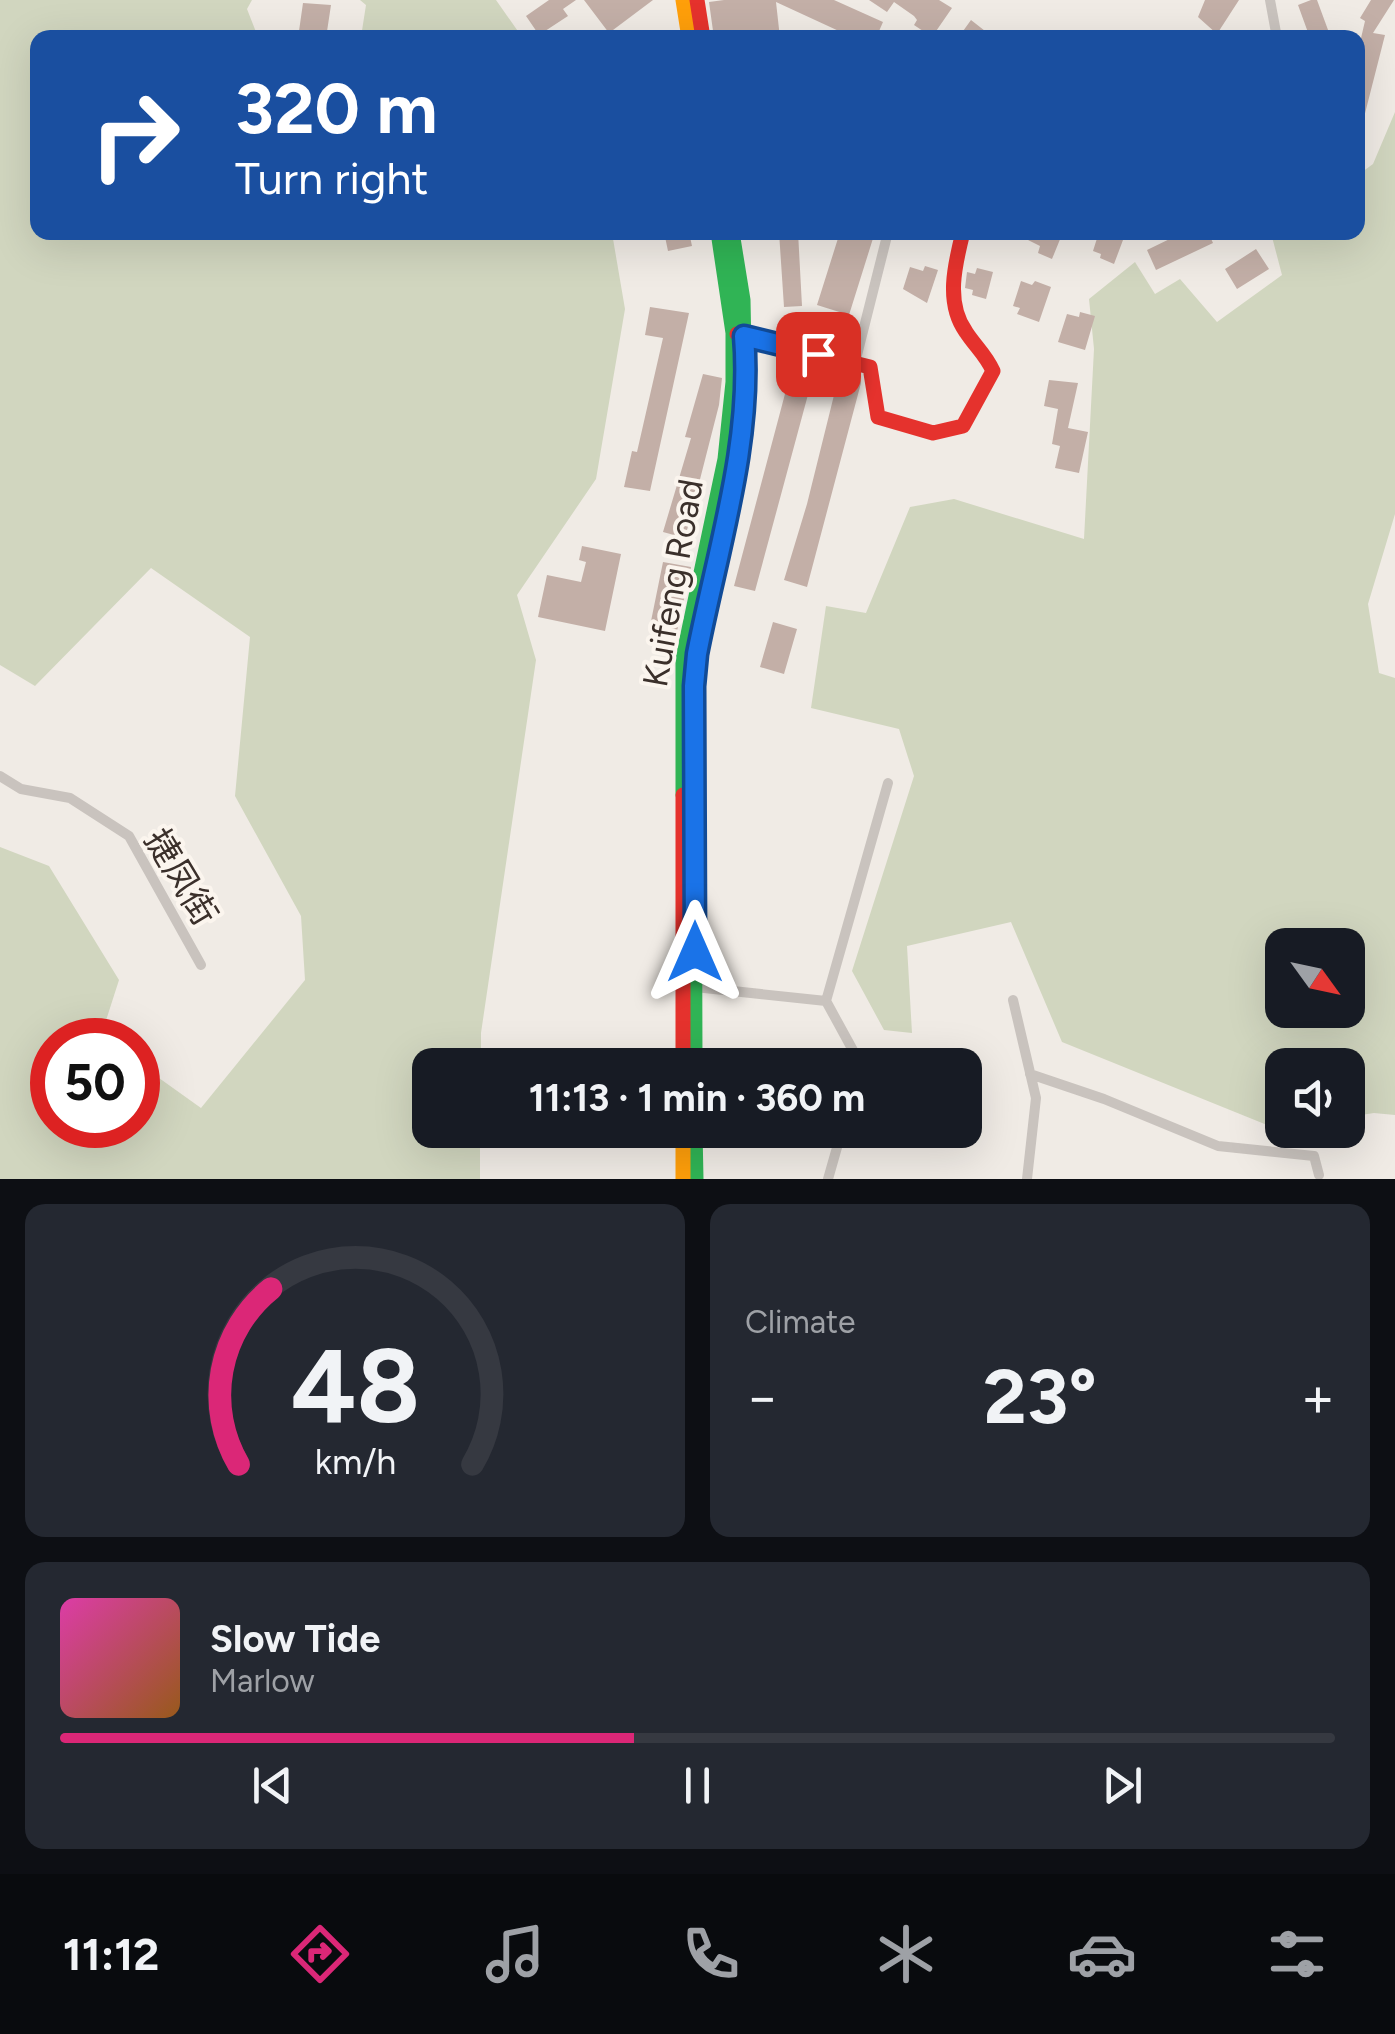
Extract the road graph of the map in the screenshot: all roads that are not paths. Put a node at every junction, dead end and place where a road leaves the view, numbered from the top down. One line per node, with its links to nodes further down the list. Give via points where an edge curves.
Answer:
1 (683, 0): 4 (main road)
2 (698, 0): 5 (main road)
3 (1270, 0): 6 (street)
4 (688, 30)
5 (702, 30)
6 (1276, 30)
7 (720, 240): 11 (main road, Kuifeng Road)
8 (733, 240): 11 (main road, Kuifeng Road)
9 (886, 240): 12 (street)
10 (960, 240): 12 (main road, via 951,276 957,307 964,331 982,347 993,371 962,426 933,433 878,417 870,367)
11 (739, 334): 12 (main road); 16 (main road, Kuifeng Road, via 745,403 694,686); 19 (main road, Kuifeng Road, via 725,459 683,658)
12 (855, 363)
13 (0, 776): 15 (street, 捷凤街, via 20,789 70,798 129,836)
14 (888, 783): 18 (street)
15 (201, 965)
16 (695, 986): 18 (street); 20 (main road, Kuifeng Road)
17 (1014, 1000): 22 (street)
18 (826, 1001): 21 (street)
19 (683, 1048)
20 (695, 1048)
21 (852, 1048)
22 (1030, 1074): 26 (street, via 1218,1146 1314,1156); 30 (street, via 1036,1098)
23 (683, 1148): 27 (main road)
24 (696, 1148): 28 (main road)
25 (837, 1148): 29 (street)
26 (1319, 1175)
27 (683, 1179)
28 (696, 1179)
29 (828, 1179)
30 (1027, 1179)

